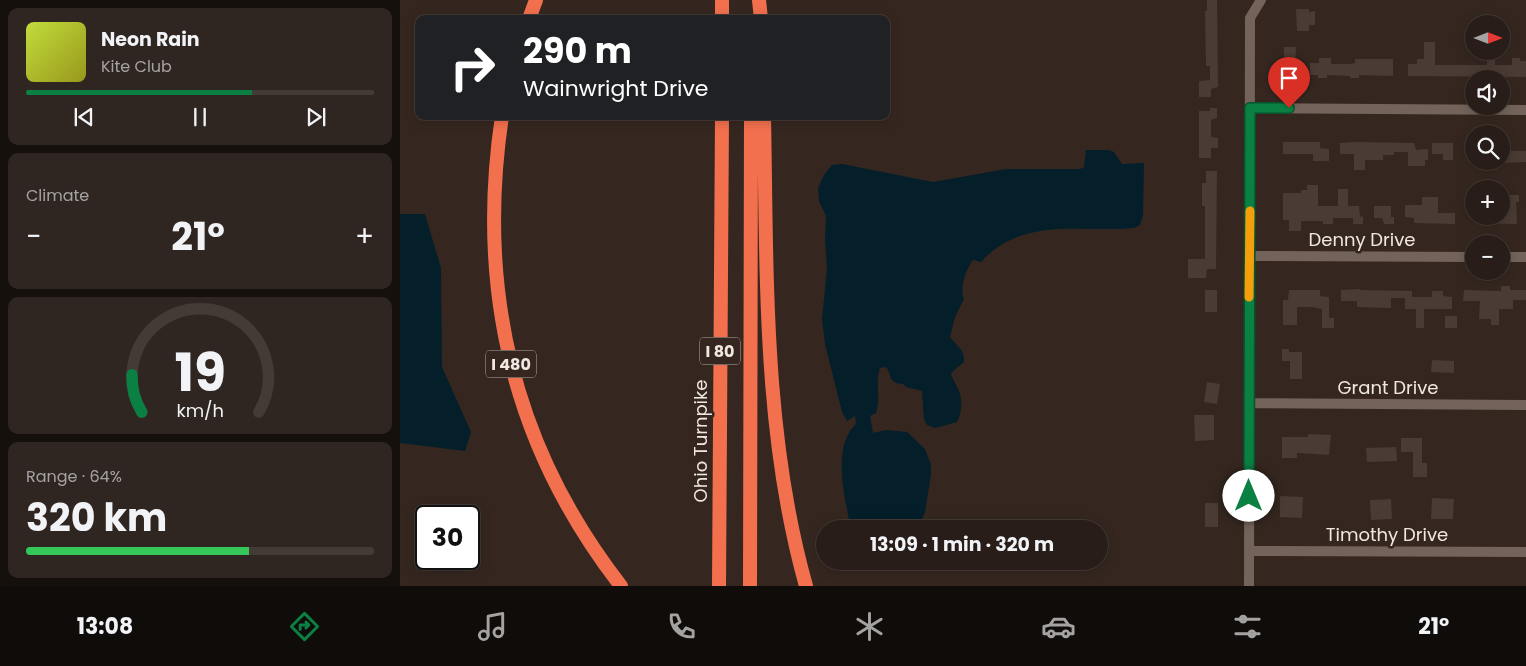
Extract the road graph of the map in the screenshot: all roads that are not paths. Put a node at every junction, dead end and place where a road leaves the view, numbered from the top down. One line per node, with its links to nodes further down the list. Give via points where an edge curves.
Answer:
1 (536, 0): 6 (highway)
2 (722, 0): 7 (highway)
3 (751, 0): 8 (highway)
4 (759, 0): 9 (highway)
5 (1260, 0): 10 (street, via 1250,18)
6 (530, 15)
7 (722, 15)
8 (751, 15)
9 (761, 15)
10 (1250, 108): 11 (street); 16 (street)
11 (1526, 110)
12 (502, 120): 24 (highway, I 480, via 493,235 499,306 508,354 528,420 550,472 581,528)
13 (722, 120): 25 (highway, Ohio Turnpike / I 80)
14 (751, 120): 26 (highway, I 80)
15 (764, 120): 27 (highway, via 772,399 784,488)
16 (1249, 256): 17 (street, Denny Drive); 20 (street)
17 (1465, 257)
18 (1510, 257): 19 (street)
19 (1526, 257)
20 (1249, 403): 21 (street, Grant Drive); 22 (street)
21 (1526, 405)
22 (1249, 551): 23 (street, Timothy Drive); 28 (street)
23 (1526, 552)
24 (621, 586)
25 (719, 586)
26 (750, 586)
27 (806, 586)
28 (1249, 586)

